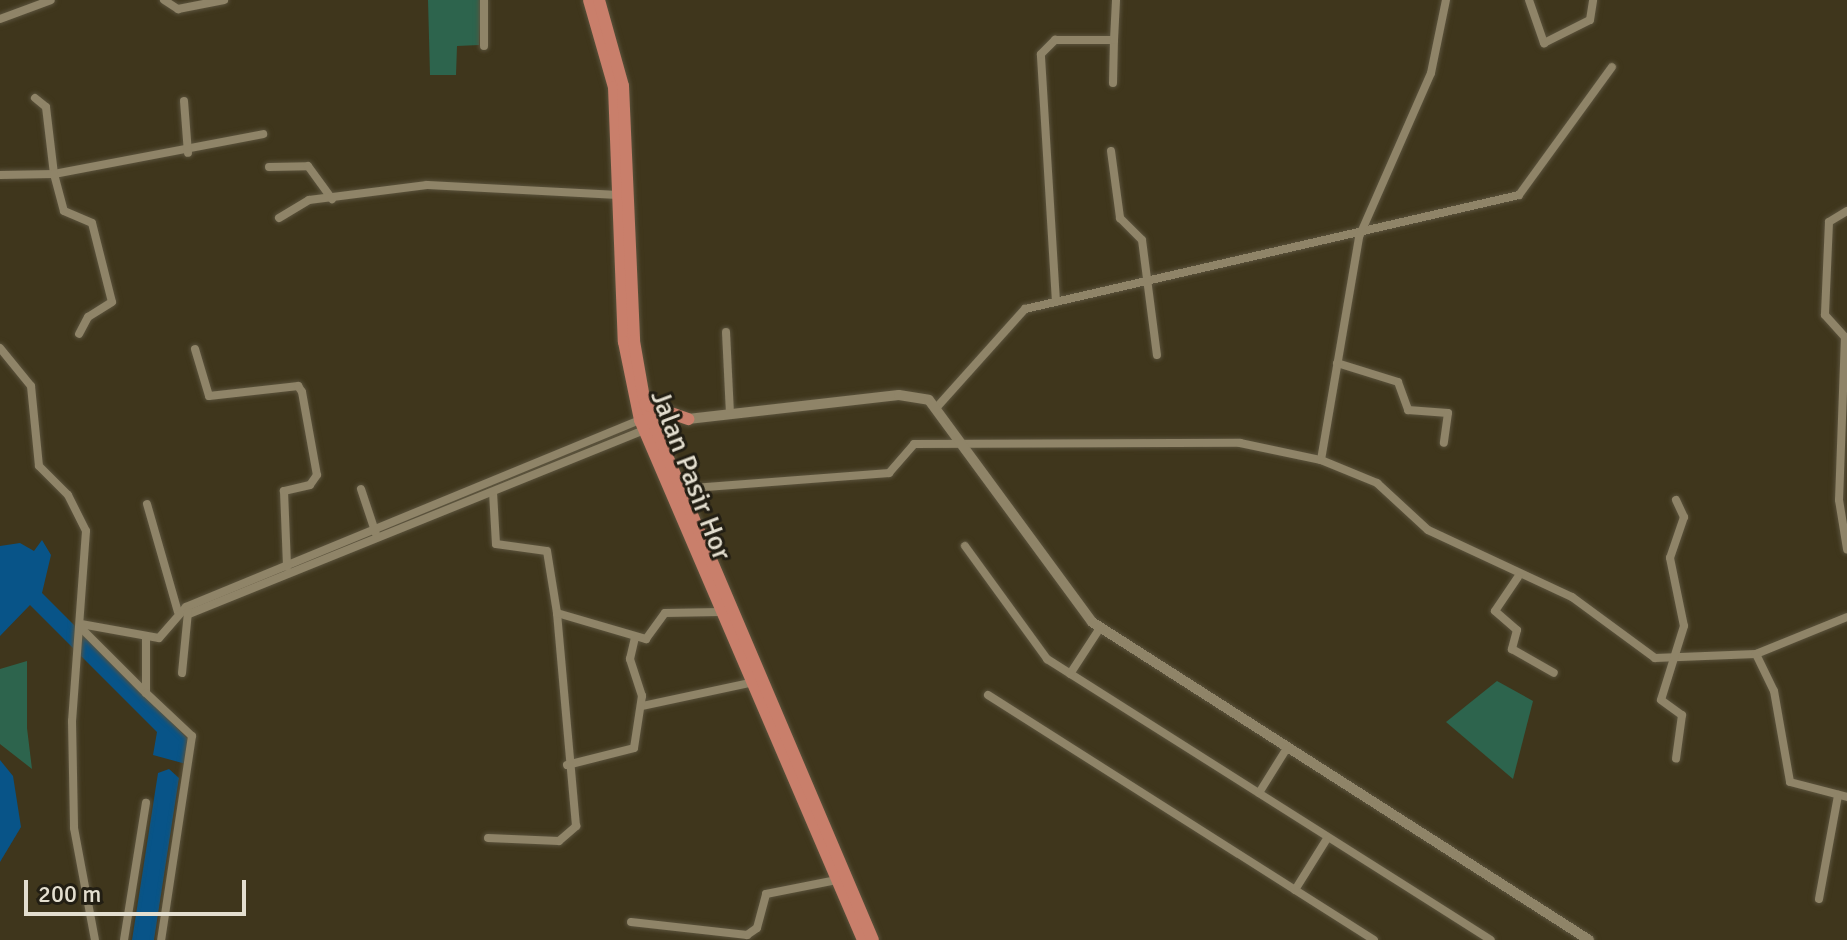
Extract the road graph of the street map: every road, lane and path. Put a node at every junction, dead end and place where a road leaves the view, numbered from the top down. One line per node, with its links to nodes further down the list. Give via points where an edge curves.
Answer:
1 (51, 0): 11 (street)
2 (164, 0): 3 (street, via 178,9)
3 (224, 0)
4 (484, 0): 13 (street)
5 (589, 0): 24 (main road, Jalan Pasir Hor, via 614,87)
6 (599, 0): 38 (main road, Jalan Pasir Hor, via 623,86 634,341)
7 (1116, 0): 12 (street)
8 (1446, 0): 28 (street, via 1421,101)
9 (1529, 0): 10 (street, via 1544,43 1590,20)
10 (1593, 0)
11 (0, 19)
12 (1114, 40): 15 (street); 30 (street, via 1055,40 1041,54)
13 (484, 46)
14 (1612, 67): 28 (street, via 1519,195)
15 (1113, 83)
16 (35, 98): 22 (street, via 46,107)
17 (184, 101): 20 (street)
18 (263, 134): 20 (street)
19 (1111, 151): 29 (street, via 1117,209 1142,240)
20 (188, 153): 22 (street)
21 (269, 167): 25 (street, via 308,166)
22 (54, 174): 23 (street); 32 (street, via 64,211 92,223 112,302 88,317)
23 (0, 175)
24 (619, 195): 25 (street, via 427,185); 42 (main road, Jalan Pasir Hor, via 624,342)
25 (332, 199): 27 (street, via 301,202)
26 (1847, 211): 33 (street, via 1829,222 1825,315)
27 (279, 218)
28 (1359, 237): 29 (street); 37 (street)
29 (1148, 286): 30 (street); 36 (street)
30 (1056, 302): 39 (street, via 1018,313)
31 (726, 332): 40 (street)
32 (79, 334)
33 (1846, 337): 55 (street, via 1839,500)
34 (0, 348): 62 (street, via 31,386 39,466 84,525)
35 (195, 349): 56 (street, via 209,396 298,386 302,392 317,475 284,491)
36 (1157, 355)
37 (1337, 363): 44 (street, via 1398,382 1408,410 1448,413); 46 (street)
38 (645, 404): 41 (main road); 43 (main road, Jalan Pasir Hor)
39 (937, 407): 40 (street, via 899,395); 45 (street)
40 (730, 415): 41 (street)
41 (688, 419): 43 (main road, via 665,427)
42 (642, 425): 49 (street); 52 (street); 59 (main road, Jalan Pasir Hor)
43 (659, 442): 48 (main road, Jalan Pasir Hor)
44 (1444, 443)
45 (967, 445): 46 (street, via 1240,443); 48 (street, via 914,444 889,473); 63 (street, via 1080,613)
46 (1321, 460): 57 (street, via 1387,489 1428,530)
47 (361, 489): 52 (street)
48 (679, 490): 87 (main road, Jalan Pasir Hor)
49 (493, 492): 53 (street); 60 (street, via 496,544 547,551)
50 (1676, 500): 67 (street, via 1684,517 1670,558 1684,626)
51 (147, 504): 58 (street)
52 (375, 530): 53 (street); 56 (street)
53 (378, 540): 58 (street)
54 (965, 546): 70 (street, via 1029,638)
55 (1847, 549)
56 (287, 567): 58 (street)
57 (1518, 577): 67 (street, via 1572,597 1640,652); 69 (street, via 1495,611 1517,630 1512,649)
58 (184, 611): 64 (street, via 164,636); 68 (street)
59 (720, 612): 65 (street, via 665,613 651,637); 71 (main road, Jalan Pasir Hor)
60 (557, 613): 65 (street); 77 (street)
61 (1847, 617): 66 (street)
62 (81, 628): 64 (street); 72 (street); 88 (street, via 75,840)
63 (1100, 628): 70 (street); 75 (street)
64 (146, 636): 72 (street)
65 (635, 638): 74 (street, via 630,659)
66 (1756, 654): 67 (street); 79 (street, via 1774,691 1790,782)
67 (1673, 658): 76 (street, via 1661,700 1682,715)
68 (182, 673)
69 (1554, 673)
70 (1070, 674): 78 (street)
71 (749, 683): 74 (street); 83 (main road, Jalan Pasir Hor)
72 (146, 693): 90 (street, via 192,736)
73 (988, 695): 84 (street)
74 (642, 706): 77 (street, via 631,751)
75 (1287, 748): 78 (street); 93 (street)
76 (1676, 759)
77 (567, 765): 82 (street, via 576,826 570,836)
78 (1259, 793): 81 (street)
79 (1843, 796): 85 (street)
80 (146, 803): 89 (street)
81 (1328, 837): 84 (street); 92 (street)
82 (488, 838)
83 (837, 880): 86 (street, via 766,894 757,928 747,935); 87 (main road, Jalan Pasir Hor)
84 (1295, 890): 91 (street)
85 (1819, 899)
86 (631, 922)
87 (871, 939)
88 (95, 940)
89 (124, 940)
90 (161, 940)
91 (1374, 940)
92 (1491, 940)
93 (1589, 940)

